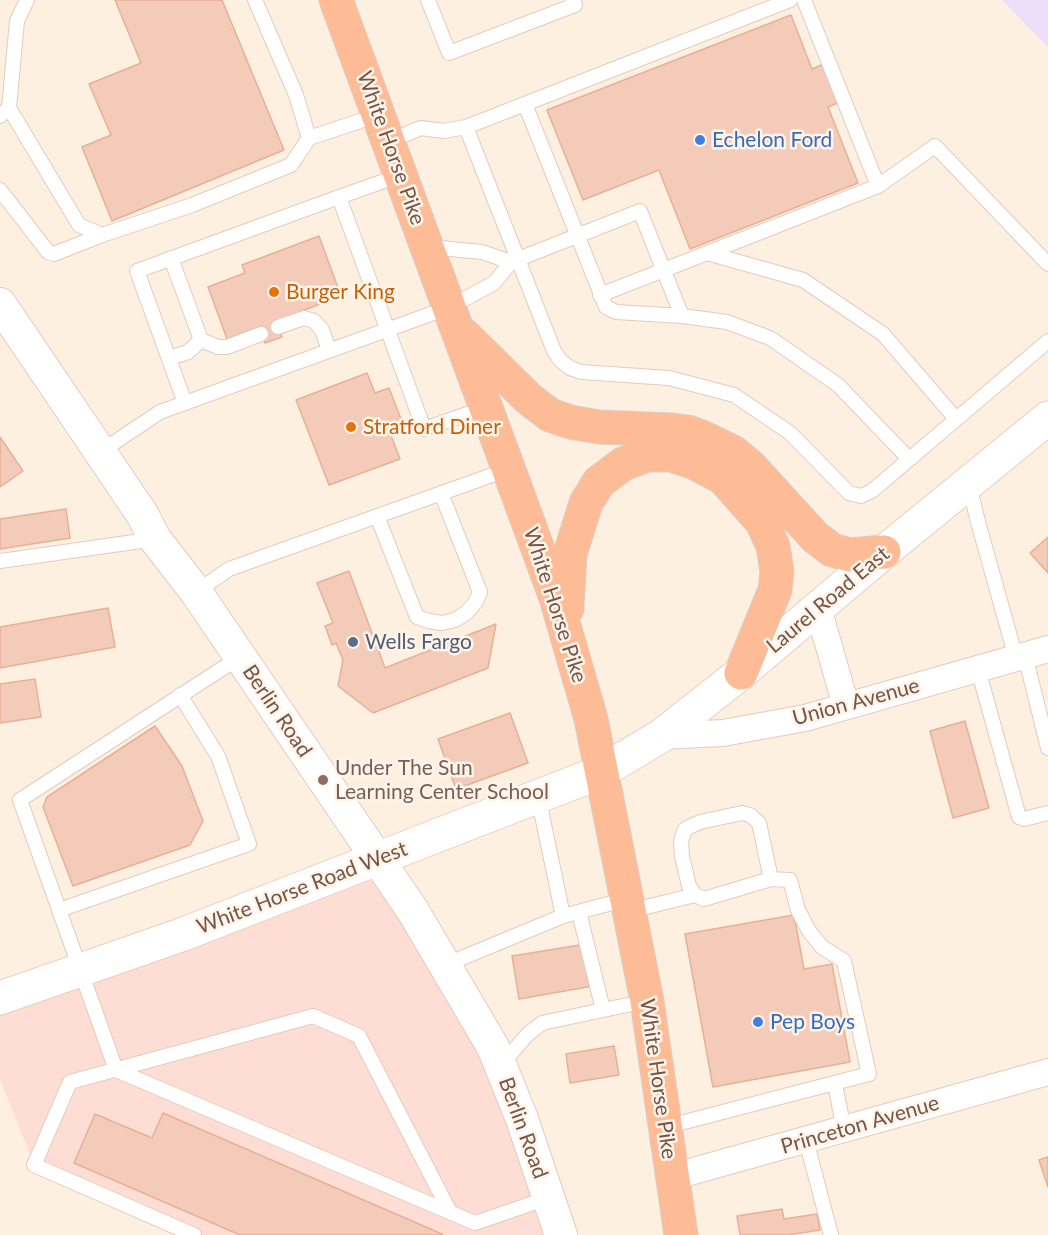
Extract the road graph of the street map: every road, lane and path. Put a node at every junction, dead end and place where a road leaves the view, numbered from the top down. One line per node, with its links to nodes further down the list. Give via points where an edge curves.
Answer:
1 (27, 0): 9 (lane, via 17,21)
2 (255, 0): 12 (lane, via 296,94)
3 (336, 0): 11 (highway, White Horse Pike)
4 (428, 0): 5 (lane, via 449,53 575,5)
5 (573, 0)
6 (790, 0): 8 (lane)
7 (804, 0): 14 (lane)
8 (525, 104): 10 (lane); 18 (lane)
9 (4, 112): 17 (lane, via 79,225)
10 (466, 127): 11 (lane, via 444,131); 22 (lane)
11 (384, 128): 12 (lane); 13 (highway, White Horse Pike)
12 (309, 138): 17 (lane, via 291,165 192,205)
13 (401, 175): 16 (lane); 19 (highway, White Horse Pike)
14 (878, 186): 20 (lane); 23 (lane, via 935,146)
15 (0, 189): 17 (lane, via 48,252 54,254)
16 (339, 197): 21 (lane); 30 (lane)
17 (102, 235)
18 (577, 236): 22 (lane); 24 (lane, via 640,211); 25 (lane)
19 (428, 247): 22 (lane, via 482,252); 28 (highway, White Horse Pike)
20 (707, 253): 24 (lane); 39 (lane, via 803,280 883,334)
21 (171, 258): 32 (lane); 35 (lane, via 137,271)
22 (514, 261): 28 (lane); 41 (lane, via 554,351 570,368 669,378 734,395 790,433 855,495 872,491)
23 (1048, 264)
24 (663, 270): 25 (lane); 27 (lane)
25 (600, 295): 27 (lane, via 606,307 616,312)
26 (0, 304): 40 (street, Berlin Road)
27 (682, 316): 41 (lane, via 727,322 770,338 838,385)
28 (454, 318): 30 (lane); 37 (highway, White Horse Pike); 47 (highway, via 550,415 599,427 672,430 704,438 742,459 832,550 850,555)
29 (278, 327): 34 (lane, via 304,318 314,321)
30 (387, 329): 34 (lane); 37 (lane, via 424,429)
31 (261, 334): 32 (lane, via 227,347)
32 (201, 340): 35 (lane, via 188,352)
33 (1048, 340): 39 (lane)
34 (329, 350): 36 (lane)
35 (169, 358): 36 (lane)
36 (185, 403): 40 (lane, via 160,412)
37 (486, 407): 42 (highway, White Horse Pike)
38 (1048, 418): 43 (main road, Laurel Road East)
39 (956, 419): 41 (lane)
40 (100, 452): 46 (street, Berlin Road)
41 (909, 459)
42 (509, 469): 44 (lane); 51 (highway, White Horse Pike)
43 (969, 483): 47 (main road, Laurel Road East); 52 (lane, via 978,522)
44 (441, 493): 45 (lane); 45 (lane, via 480,592 475,603 455,620 436,622 417,617)
45 (377, 516): 49 (lane, via 230,569)
46 (155, 539): 48 (lane); 49 (street, Berlin Road)
47 (884, 552): 50 (main road, Laurel Road East)
48 (0, 561)
49 (196, 592): 53 (street, Berlin Road)
50 (818, 608): 55 (main road, Laurel Road East); 57 (street)
51 (566, 632): 55 (highway, via 570,554 586,503 598,482 623,464 647,455 671,455 723,478 762,522 773,546 775,590); 60 (highway, White Horse Pike)
52 (1030, 654): 54 (street, Union Avenue); 59 (lane)
53 (240, 657): 56 (lane); 63 (street, Berlin Road)
54 (978, 669): 57 (street, Union Avenue); 62 (lane, via 1019,817)
55 (741, 673): 58 (main road, Laurel Road East)
56 (180, 695): 67 (lane, via 20,800); 67 (lane, via 218,756 249,844)
57 (846, 706): 58 (street, Union Avenue, via 806,718 723,733)
58 (661, 736): 60 (main road, Laurel Road East)
59 (1048, 748)
60 (602, 772): 61 (main road, White Horse Road West); 66 (highway, White Horse Pike)
61 (538, 796): 63 (main road, White Horse Road West); 69 (lane)
62 (1048, 813)
63 (378, 858): 70 (street, Berlin Road); 71 (main road, White Horse Road West)
64 (771, 879): 65 (lane, via 704,899); 65 (lane, via 759,822 750,815 731,815 685,829 682,856); 78 (lane, via 790,880 809,931 822,947 844,961 868,1074)
65 (694, 895): 66 (lane)
66 (628, 905): 68 (lane); 73 (highway, White Horse Pike)
67 (59, 910): 71 (lane)
68 (579, 912): 69 (lane); 74 (lane)
69 (562, 916): 70 (lane)
70 (445, 965): 75 (street, Berlin Road, via 494,1047)
71 (81, 970): 72 (main road, White Horse Road West); 76 (lane)
72 (0, 999)
73 (647, 1001): 74 (lane); 79 (highway, White Horse Pike)
74 (603, 1010): 75 (lane, via 542,1023)
75 (501, 1066): 83 (street, Berlin Road)
76 (116, 1070): 84 (lane); 84 (lane, via 313,1016 359,1036); 86 (lane, via 70,1082 34,1165)
77 (1048, 1072): 80 (street, Princeton Avenue)
78 (835, 1084): 79 (lane); 80 (lane)
79 (665, 1127): 82 (highway, White Horse Pike)
80 (843, 1130): 81 (street, Princeton Avenue)
81 (806, 1140): 82 (street, Princeton Avenue); 89 (lane)
82 (672, 1177): 88 (highway, White Horse Pike)
83 (548, 1198): 85 (lane); 87 (street, Berlin Road)
84 (450, 1212): 85 (lane)
85 (472, 1229)
86 (194, 1235)
87 (561, 1235)
88 (681, 1235)
89 (831, 1235)

